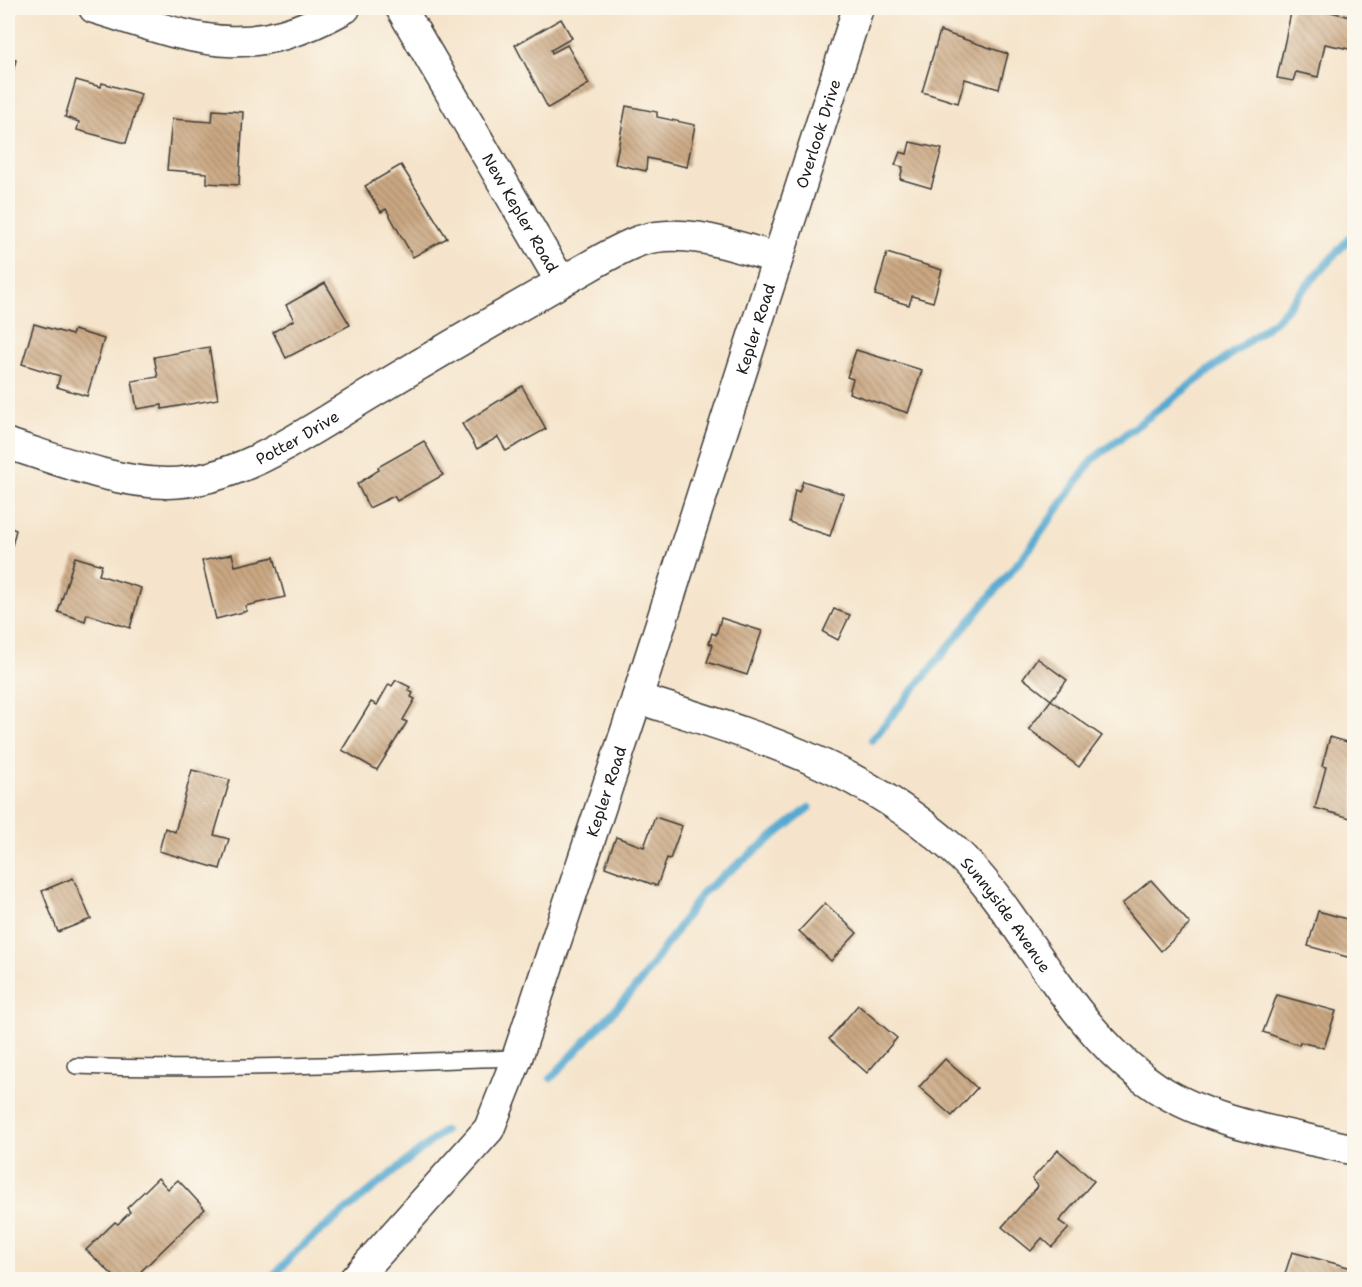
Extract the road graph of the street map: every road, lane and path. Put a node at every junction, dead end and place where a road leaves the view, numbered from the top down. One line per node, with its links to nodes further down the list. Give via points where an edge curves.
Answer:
1 (94, 8): 2 (street, via 195,38 249,42 294,32)
2 (345, 8)
3 (401, 8): 6 (street, New Kepler Road)
4 (858, 8): 5 (street, Overlook Drive)
5 (776, 258): 6 (street, New Kepler Road, via 715,241 656,237 628,246); 8 (street, Kepler Road)
6 (561, 282): 7 (street, Potter Drive, via 275,449 217,475 185,482 137,481)
7 (8, 444)
8 (637, 698): 9 (street, Kepler Road); 11 (street, Sunnyside Avenue, via 796,751 844,772 913,816 979,876 1076,1011 1124,1062 1157,1089 1231,1120)
9 (517, 1058): 10 (lane, via 192,1069); 12 (street, Kepler Road, via 489,1129)
10 (76, 1066)
11 (1354, 1150)
12 (354, 1280)

